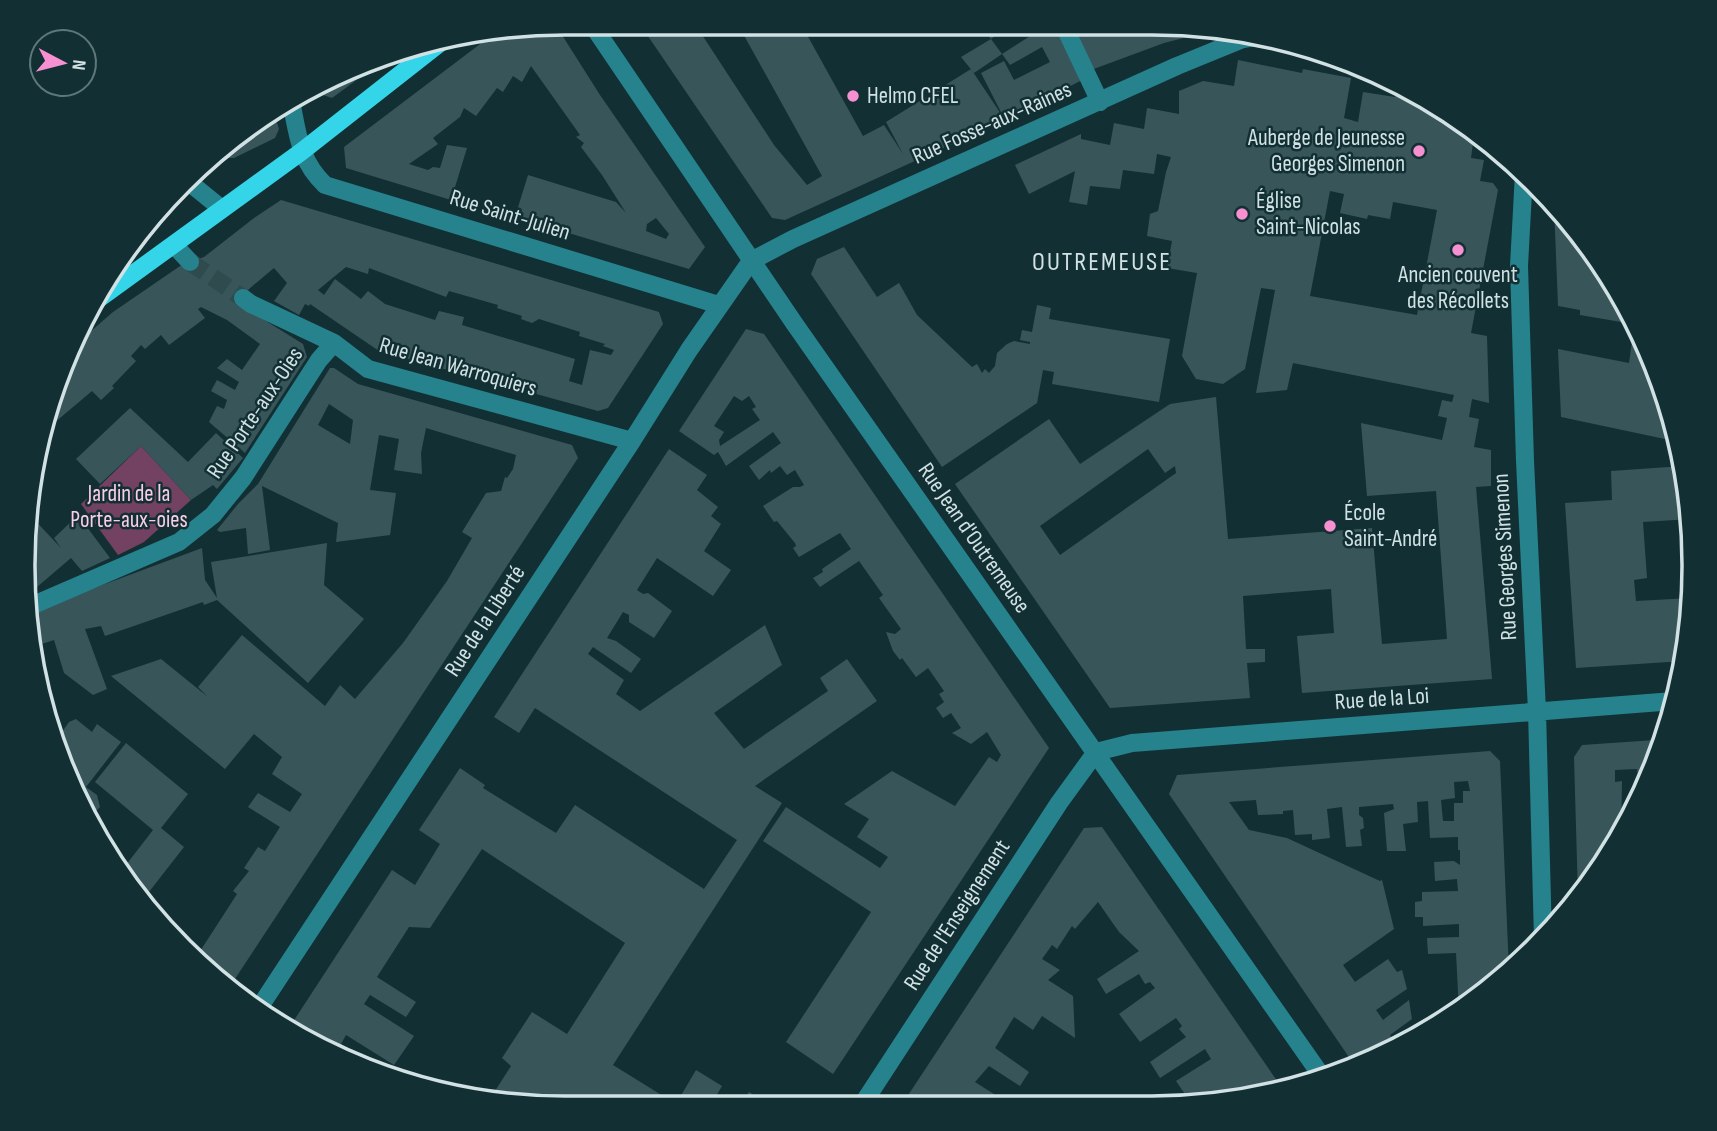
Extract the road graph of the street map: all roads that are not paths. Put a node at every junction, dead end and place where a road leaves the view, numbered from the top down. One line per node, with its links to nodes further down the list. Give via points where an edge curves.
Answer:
1 (599, 35): 12 (street, Rue Jean d'Outremeuse)
2 (1068, 35): 5 (street)
3 (1235, 42): 5 (street, Rue Fosse-aux-Raines)
4 (427, 53): 7 (main road)
5 (1100, 102): 12 (street, Rue Fosse-aux-Raines)
6 (293, 110): 7 (street)
7 (301, 152): 10 (main road); 16 (street, Rue Saint-Julien, via 325,185)
8 (194, 186): 10 (street)
9 (1523, 187): 21 (street, Rue Georges Simenon, via 1519,266)
10 (222, 208): 11 (main road)
11 (174, 245): 13 (street); 14 (main road)
12 (751, 261): 16 (street, Rue de la Liberté); 22 (street, Rue Jean d'Outremeuse)
13 (190, 262)
14 (113, 288)
15 (243, 298): 17 (street, Rue Jean Warroquiers)
16 (719, 305): 18 (street, Rue de la Liberté)
17 (334, 343): 18 (street, Rue Jean Warroquiers, via 368,369); 19 (street, Rue Porte-aux-Oies, via 213,515 179,542)
18 (632, 441): 24 (street, Rue de la Liberté)
19 (36, 604)
20 (1664, 702): 21 (street, Rue de la Loi)
21 (1537, 711): 22 (street, Rue de la Loi, via 1132,743); 23 (street, Rue Georges Simenon)
22 (1096, 752): 25 (street, Rue Jean d'Outremeuse); 26 (street, Rue de l'Enseignement)
23 (1543, 923)
24 (263, 1001)
25 (1317, 1069)
26 (868, 1096)

